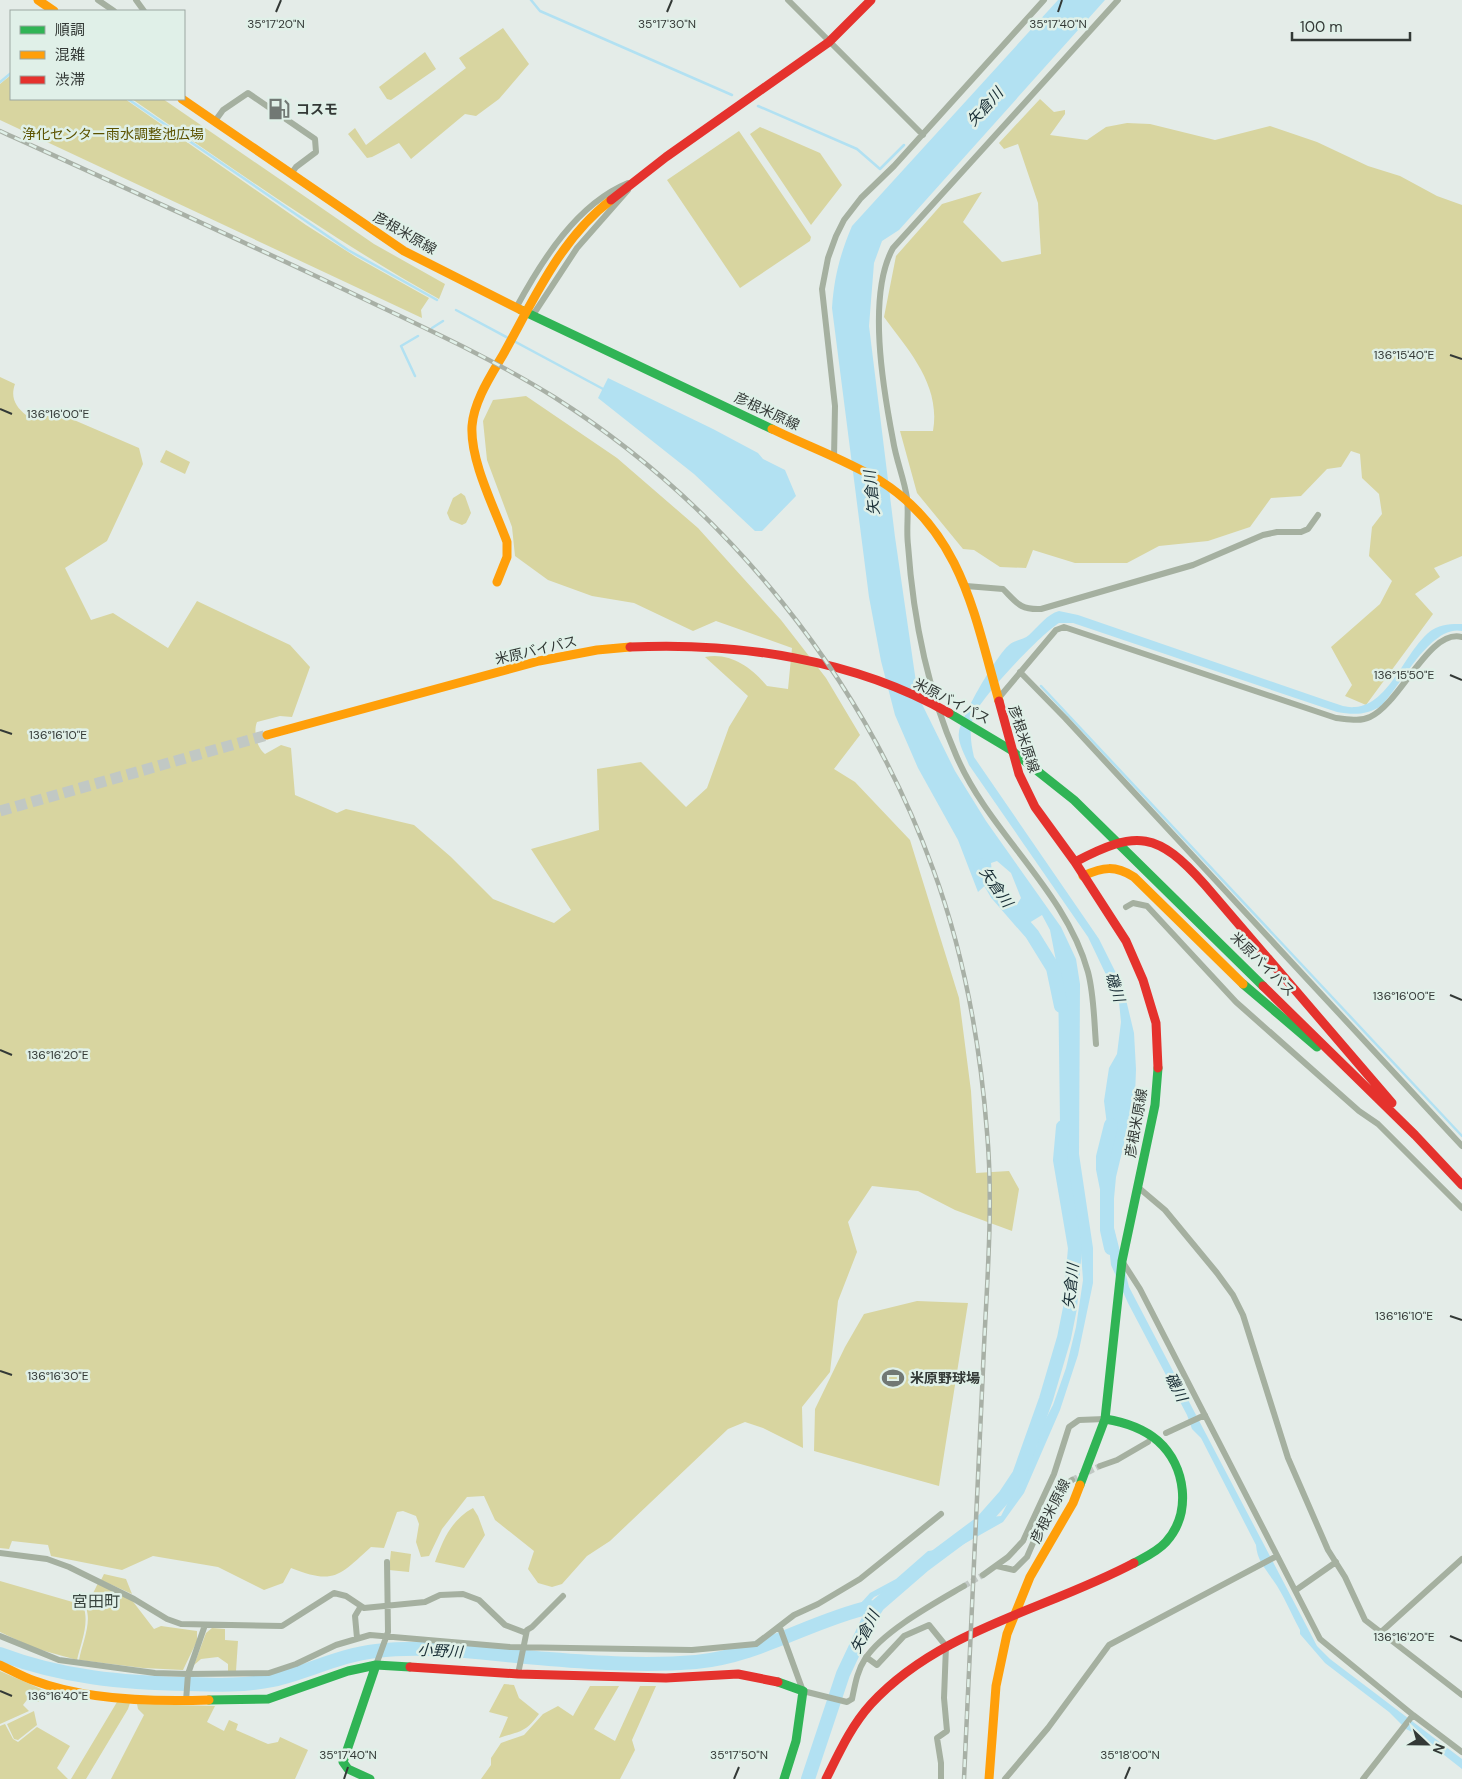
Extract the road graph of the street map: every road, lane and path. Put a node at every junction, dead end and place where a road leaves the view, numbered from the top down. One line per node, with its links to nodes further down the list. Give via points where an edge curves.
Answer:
1 (38, 0): 7 (main road)
2 (98, 0): 8 (street)
3 (788, 0): 9 (street)
4 (871, 0): 9 (main road)
5 (1044, 0): 12 (street)
6 (1118, 0): 18 (street, via 902,237 886,262 878,313 880,346)
7 (53, 10)
8 (113, 10)
9 (830, 42): 12 (street); 14 (main road)
10 (183, 100): 11 (main road, 彦根米原線)
11 (214, 121): 13 (main road, 彦根米原線); 13 (street, via 223,110 248,93 315,139 316,152)
12 (923, 134): 17 (street, via 844,220 828,258 822,289)
13 (291, 174): 15 (main road, 彦根米原線, via 404,251)
14 (636, 180): 15 (street, via 603,195 579,218 544,263); 16 (street, via 577,248); 20 (main road, via 604,205 566,248 536,293 480,395 472,425 472,440 507,542 507,558)
15 (516, 308): 16 (main road, 彦根米原線)
16 (533, 315): 17 (main road, 彦根米原線)
17 (838, 460): 18 (main road, 彦根米原線)
18 (904, 496): 21 (main road, 彦根米原線, via 945,542); 29 (street, via 913,591 930,684 955,755 970,785 1051,898 1077,942 1088,972)
19 (1318, 515): 21 (street, via 1308,529 1301,532 1263,535 1193,565 1041,609 1029,610 1020,606 1003,589)
20 (497, 582)
21 (966, 586): 24 (main road, 彦根米原線)
22 (1462, 637): 23 (street, via 1455,635 1437,643 1392,701 1361,719 1336,718 1064,627 1056,630)
23 (1020, 672): 24 (street); 32 (street)
24 (996, 696): 26 (main road, 彦根米原線, via 1019,774 1035,806)
25 (267, 735): 30 (main road, 米原バイパス, via 550,658 617,648 680,645 737,649 833,666 906,692 989,735 1031,764 1074,800)
26 (1075, 862): 27 (main road, 彦根米原線); 31 (main road, via 1108,845 1130,839 1144,840 1166,849 1196,877 1303,996)
27 (1083, 876): 30 (main road, via 1113,866 1134,877 1256,995); 34 (main road, 彦根米原線, via 1126,941 1143,980 1156,1023 1158,1070 1155,1105)
28 (1126, 907): 35 (street, via 1133,903 1147,906 1236,1002 1359,1111 1378,1124)
29 (1096, 1044)
30 (1369, 1089): 31 (main road, 米原バイパス)
31 (1415, 1135): 33 (main road, 米原バイパス)
32 (1462, 1146)
33 (1462, 1185)
34 (1139, 1188): 36 (main road, 彦根米原線); 48 (street, via 1165,1210 1233,1295 1243,1315 1288,1458)
35 (1462, 1208)
36 (1122, 1261): 37 (street, via 1140,1289); 38 (main road, 彦根米原線)
37 (1202, 1416): 39 (street); 45 (street)
38 (1105, 1419): 49 (street, via 1079,1420 1069,1427 1048,1489 1023,1541); 63 (main road, via 1146,1432 1170,1453 1184,1486 1178,1524 1167,1541 1125,1568); 79 (main road, 彦根米原線, via 1073,1503 1030,1577 1007,1634 996,1686)
39 (1166, 1434)
40 (1148, 1442): 41 (street)
41 (1100, 1466)
42 (1072, 1480): 49 (street, via 1055,1492 1027,1558 1014,1570)
43 (942, 1514): 57 (street, via 860,1579 794,1615)
44 (0, 1552): 56 (street, via 47,1559 134,1599 167,1619 181,1624)
45 (1275, 1557): 52 (street); 80 (street, via 1109,1645 1048,1728)
46 (1462, 1559): 59 (street)
47 (387, 1562): 54 (street)
48 (1336, 1562): 52 (street); 59 (street, via 1365,1620)
49 (997, 1566): 50 (street)
50 (983, 1575)
51 (964, 1586): 65 (street, via 897,1628)
52 (1296, 1590): 73 (street, via 1320,1639)
53 (563, 1596): 58 (street)
54 (388, 1605): 55 (street); 58 (street, via 463,1594 479,1600 502,1623); 61 (street)
55 (361, 1606): 56 (street, via 346,1596 334,1593 282,1626); 62 (street, via 355,1616)
56 (205, 1625): 69 (street)
57 (780, 1628): 64 (street, via 756,1644 722,1648); 70 (street)
58 (526, 1633): 64 (street)
59 (1380, 1633): 71 (street)
60 (0, 1636): 69 (street, via 59,1660 155,1674)
61 (387, 1637): 62 (street, via 370,1635); 64 (street); 66 (street)
62 (357, 1638): 69 (street, via 269,1673)
63 (948, 1645): 65 (street, via 929,1625 904,1636 877,1665); 77 (main road, via 904,1672 870,1704 846,1737); 78 (street, via 944,1698 948,1731 937,1738)
64 (522, 1647): 68 (street)
65 (866, 1657): 70 (street, via 852,1699 846,1702)
66 (378, 1661): 68 (main road); 72 (main road, via 268,1698); 75 (main road, via 343,1762 348,1769)
67 (0, 1665): 72 (main road, via 36,1681 69,1690 126,1698)
68 (518, 1671): 70 (main road, via 666,1678 738,1674 786,1684)
69 (187, 1675): 72 (street)
70 (803, 1692): 76 (main road, via 796,1741)
71 (1462, 1695)
72 (186, 1699)
73 (1412, 1716): 74 (street); 81 (street)
74 (1462, 1752)
75 (370, 1779)
76 (784, 1779)
77 (826, 1779)
78 (941, 1779)
79 (989, 1779)
80 (1005, 1779)
81 (1363, 1779)

